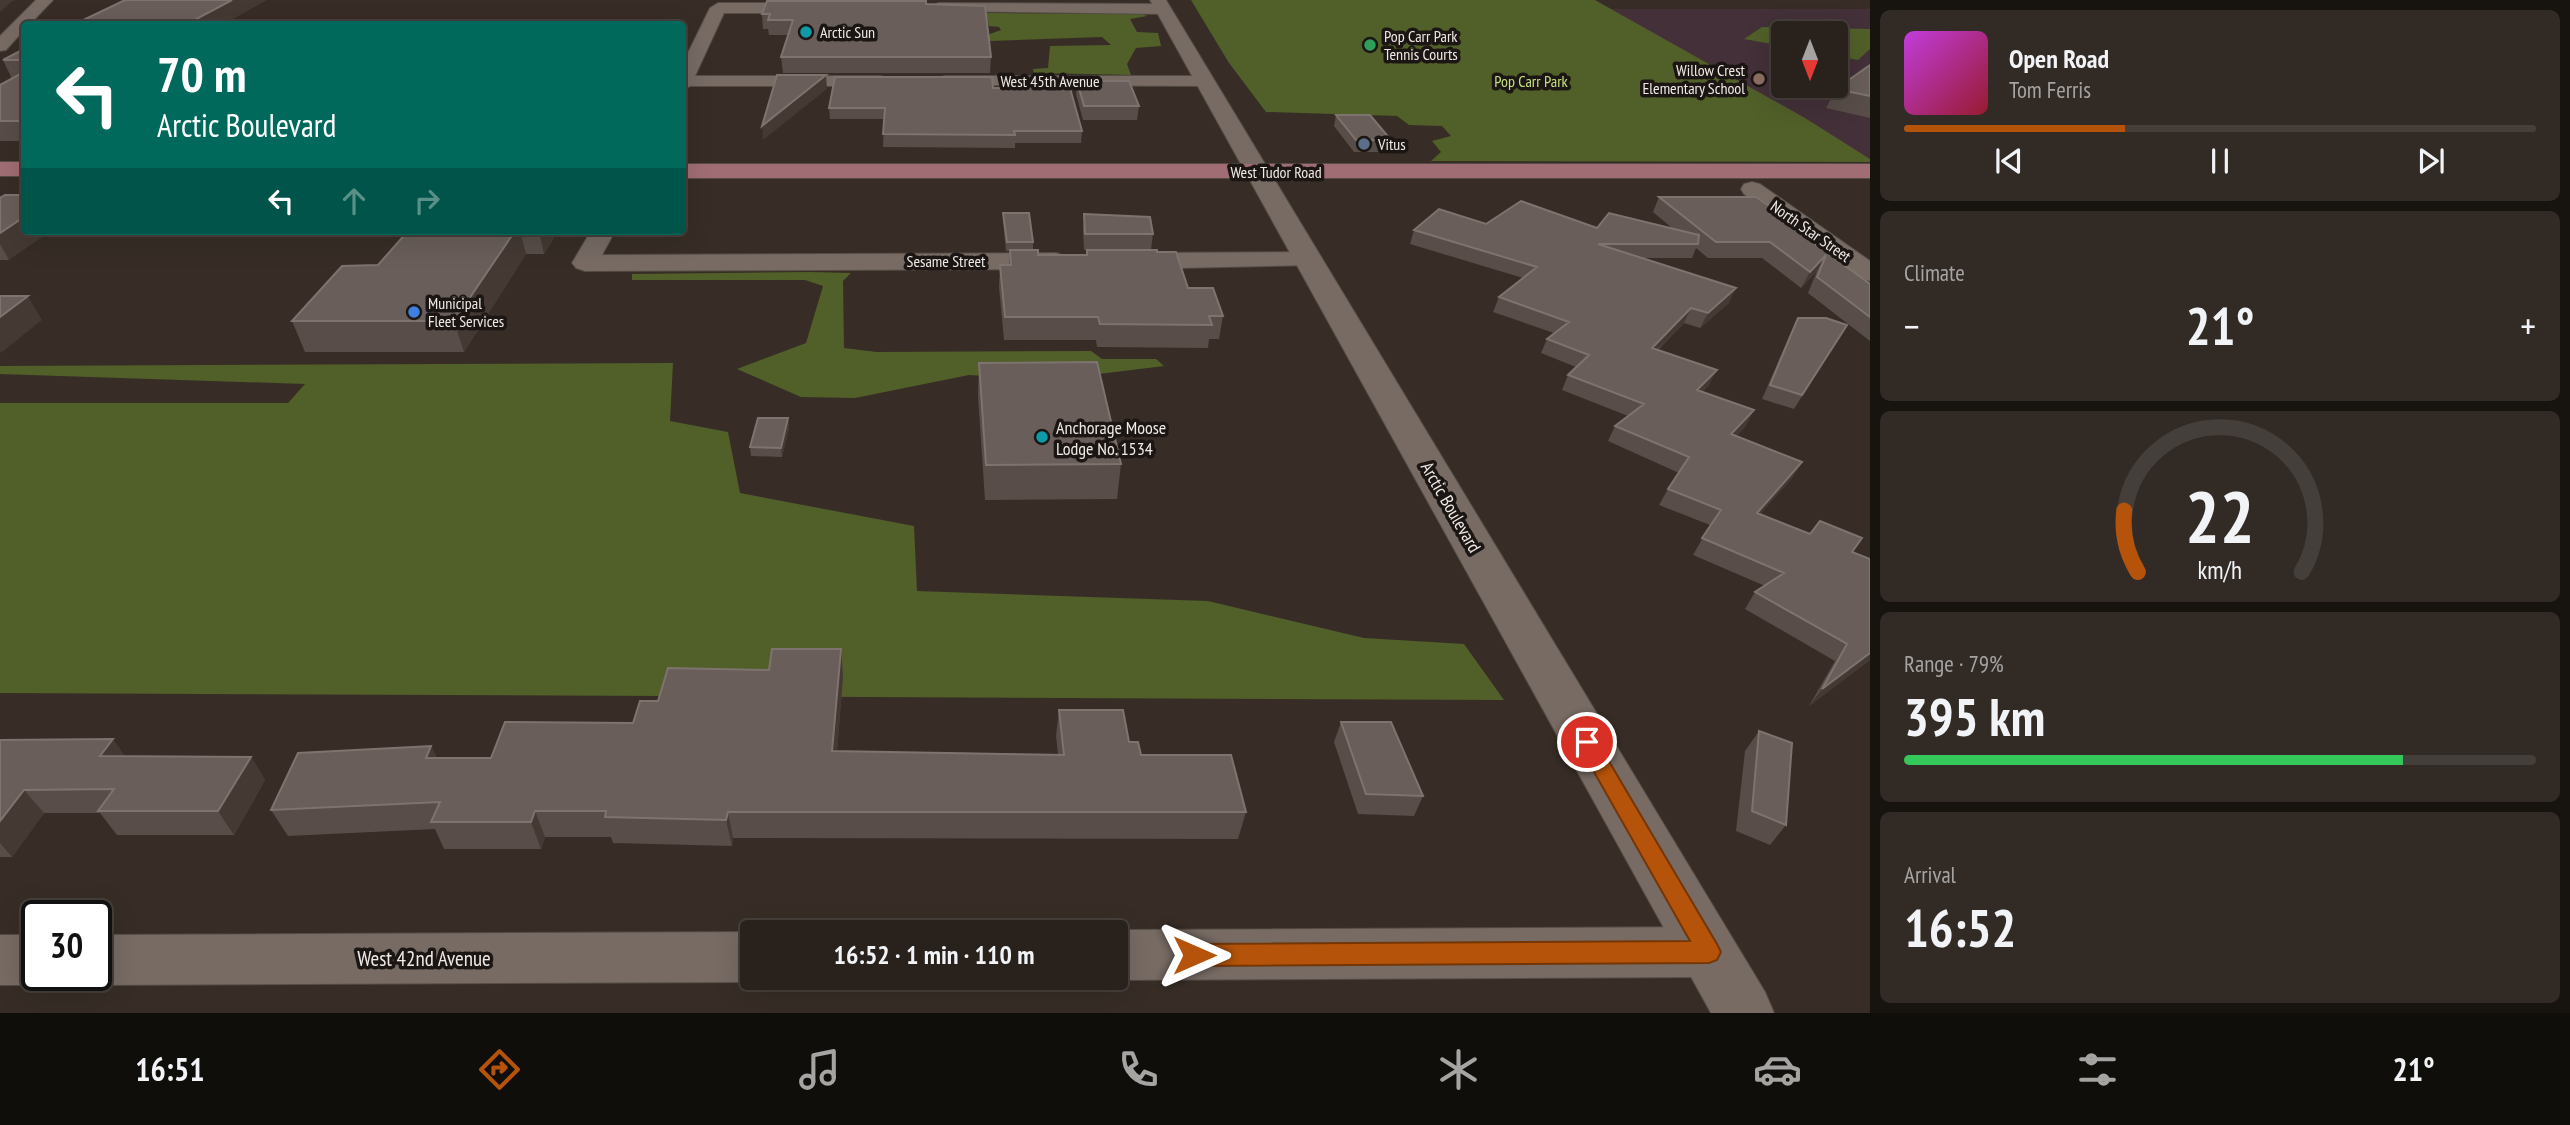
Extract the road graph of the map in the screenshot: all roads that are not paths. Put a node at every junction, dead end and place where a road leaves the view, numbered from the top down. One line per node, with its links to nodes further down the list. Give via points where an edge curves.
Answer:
1 (45, 0): 5 (street)
2 (1160, 4): 4 (street); 11 (main road, Arctic Boulevard)
3 (828, 8): 8 (street, via 718,8)
4 (922, 8)
5 (24, 21)
6 (21, 25): 7 (street)
7 (0, 46)
8 (686, 79)
9 (903, 81): 12 (street)
10 (931, 81): 11 (street, West 45th Avenue)
11 (1205, 81): 17 (main road, Arctic Boulevard)
12 (686, 83)
13 (0, 169): 14 (main road)
14 (21, 169)
15 (686, 171): 17 (main road, West Tudor Road)
16 (1870, 171): 17 (main road, West Tudor Road)
17 (1262, 181): 19 (main road, West Tudor Road); 20 (main road, West Tudor Road); 24 (main road, Arctic Boulevard)
18 (1870, 188): 20 (main road, West Tudor Road)
19 (686, 189)
20 (1752, 189): 27 (street, North Star Street)
21 (0, 190): 22 (main road)
22 (21, 190)
23 (601, 235): 25 (street, Sesame Street, via 585,263)
24 (1307, 260): 26 (street); 28 (main road, Arctic Boulevard)
25 (1084, 261)
26 (1111, 261)
27 (1870, 272)
28 (1709, 952): 29 (street); 34 (main road, Arctic Boulevard)
29 (1128, 955)
30 (740, 957): 33 (street, West 42nd Avenue)
31 (0, 960): 32 (street)
32 (21, 960)
33 (112, 960)
34 (1744, 1013)

